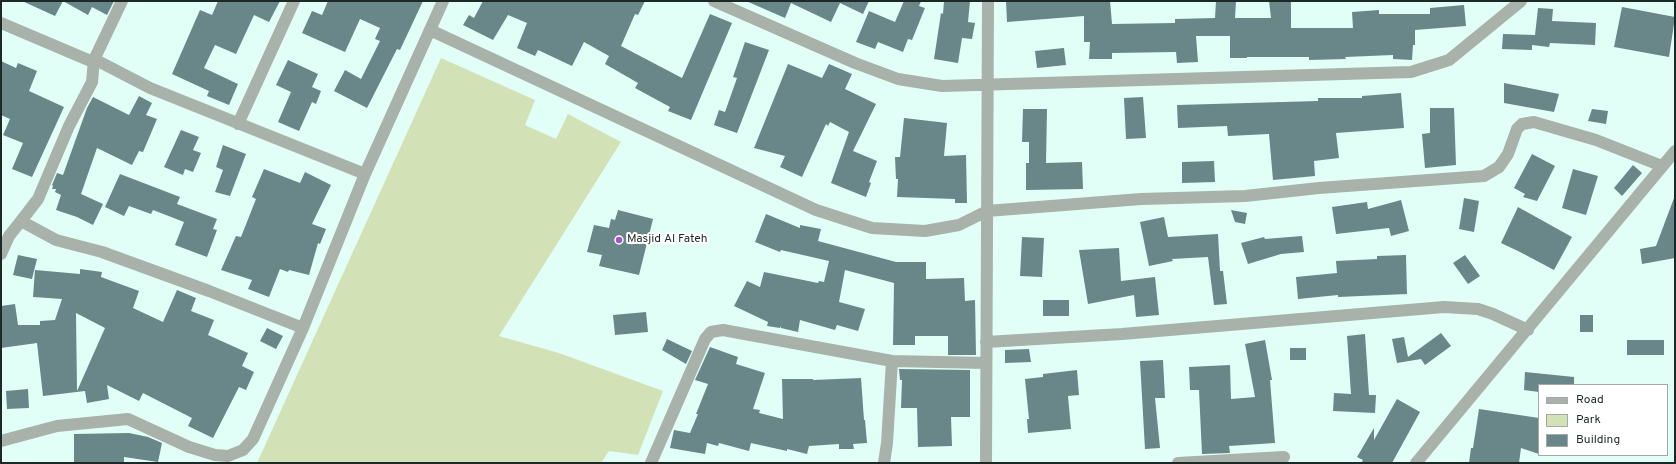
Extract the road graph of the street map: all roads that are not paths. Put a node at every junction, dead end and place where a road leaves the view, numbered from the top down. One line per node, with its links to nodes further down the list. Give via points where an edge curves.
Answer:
1 (122, 1): 9 (street)
2 (294, 1): 11 (street)
3 (443, 1): 8 (street)
4 (714, 1): 10 (street, via 855,63 898,79 942,86)
5 (988, 1): 10 (street)
6 (1521, 1): 10 (street, via 1449,60 1411,72)
7 (1, 23): 9 (street)
8 (430, 30): 14 (street); 15 (street, via 823,212 872,228 925,231 959,226)
9 (93, 60): 11 (street, via 150,88); 16 (street, via 92,82 69,126 38,199)
10 (987, 83): 15 (street)
11 (238, 124): 14 (street)
12 (1675, 151): 13 (street)
13 (1662, 166): 15 (street, via 1596,140 1534,122 1522,124 1516,129 1508,154 1499,167 1484,176 1245,196 1141,199); 19 (street)
14 (365, 174): 18 (street)
15 (987, 211): 20 (street)
16 (20, 221): 17 (street, via 9,236); 18 (street, via 56,240 102,252)
17 (1, 254)
18 (302, 328): 23 (street, via 252,439 243,450 228,456 215,455 189,446 128,418 57,426)
19 (1528, 330): 20 (street, via 1478,309 1444,307 1122,334); 29 (street)
20 (986, 342): 22 (street)
21 (892, 361): 22 (street); 25 (street, via 723,330 711,332 705,339); 26 (street)
22 (986, 363): 27 (street)
23 (1, 441)
24 (1284, 457): 28 (street)
25 (650, 463)
26 (884, 463)
27 (986, 463)
28 (1178, 463)
29 (1416, 463)

